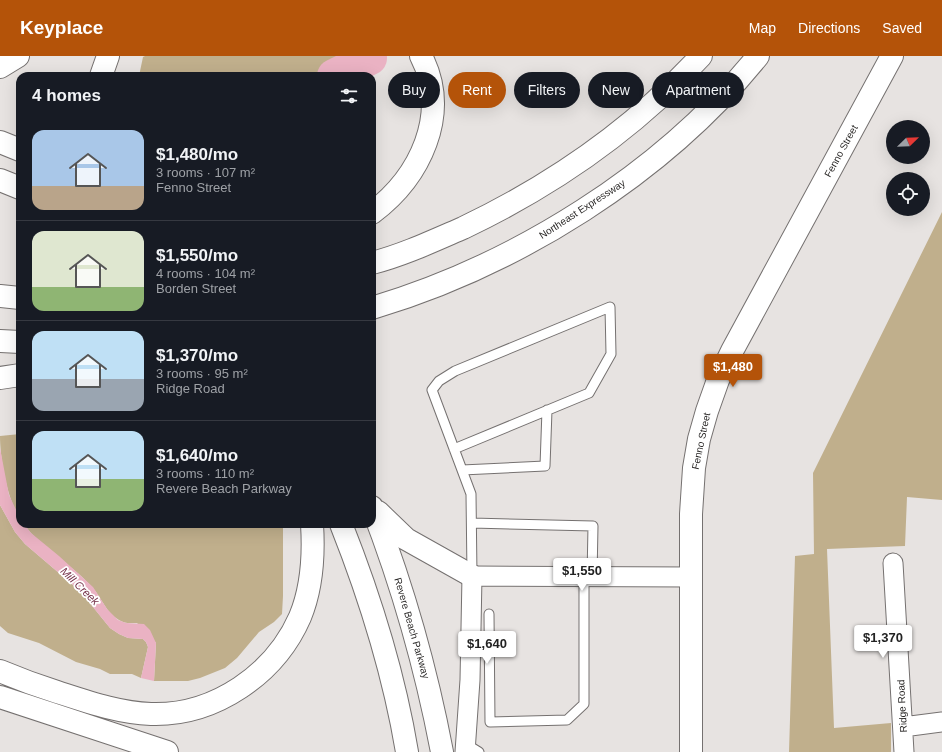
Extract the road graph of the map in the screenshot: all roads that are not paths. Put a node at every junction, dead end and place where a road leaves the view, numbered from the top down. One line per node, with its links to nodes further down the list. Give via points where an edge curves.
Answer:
1 (18, 56): 7 (main road)
2 (108, 56): 8 (main road)
3 (422, 56): 13 (main road, via 431,84 433,104 427,143 409,176 389,200)
4 (701, 56): 14 (main road, via 636,118 560,174 501,209 464,227 419,247)
5 (758, 56): 17 (main road, Northeast Expressway, via 680,137 596,202 538,238 474,270)
6 (892, 56): 33 (main road, Fenno Street, via 718,380 704,418 696,453 692,498)
7 (0, 67)
8 (102, 72)
9 (0, 142): 10 (main road)
10 (16, 148)
11 (0, 180): 12 (main road)
12 (16, 186)
13 (376, 210)
14 (376, 262)
15 (0, 296): 16 (main road)
16 (16, 298)
17 (376, 307)
18 (0, 341): 19 (main road)
19 (16, 342)
20 (16, 376): 21 (main road)
21 (0, 378)
22 (547, 410): 23 (lane); 23 (lane, via 589,393 611,354 610,307 455,371 439,381 432,390); 24 (lane, via 545,466)
23 (454, 449): 24 (lane)
24 (462, 470): 27 (lane, via 471,494)
25 (376, 510): 31 (main road, via 406,539)
26 (376, 517): 43 (main road, Revere Beach Parkway, via 414,631)
27 (472, 524): 31 (lane); 32 (lane, via 593,526)
28 (312, 528): 36 (main road, via 312,572 300,617 275,657 259,674 221,698 177,712 128,712 83,701)
29 (342, 528): 42 (main road, via 376,622)
30 (893, 563): 39 (street, Ridge Road)
31 (472, 576): 32 (street); 35 (street)
32 (588, 577): 33 (street); 35 (lane, via 584,704 567,720 490,722)
33 (691, 577): 44 (main road, Fenno Street)
34 (488, 614): 35 (lane)
35 (480, 666): 40 (street)
36 (0, 671)
37 (0, 697): 41 (main road)
38 (942, 722): 39 (street)
39 (903, 727): 45 (street, Ridge Road)
40 (470, 750)
41 (167, 752)
42 (407, 752)
43 (442, 752)
44 (691, 752)
45 (904, 752)

